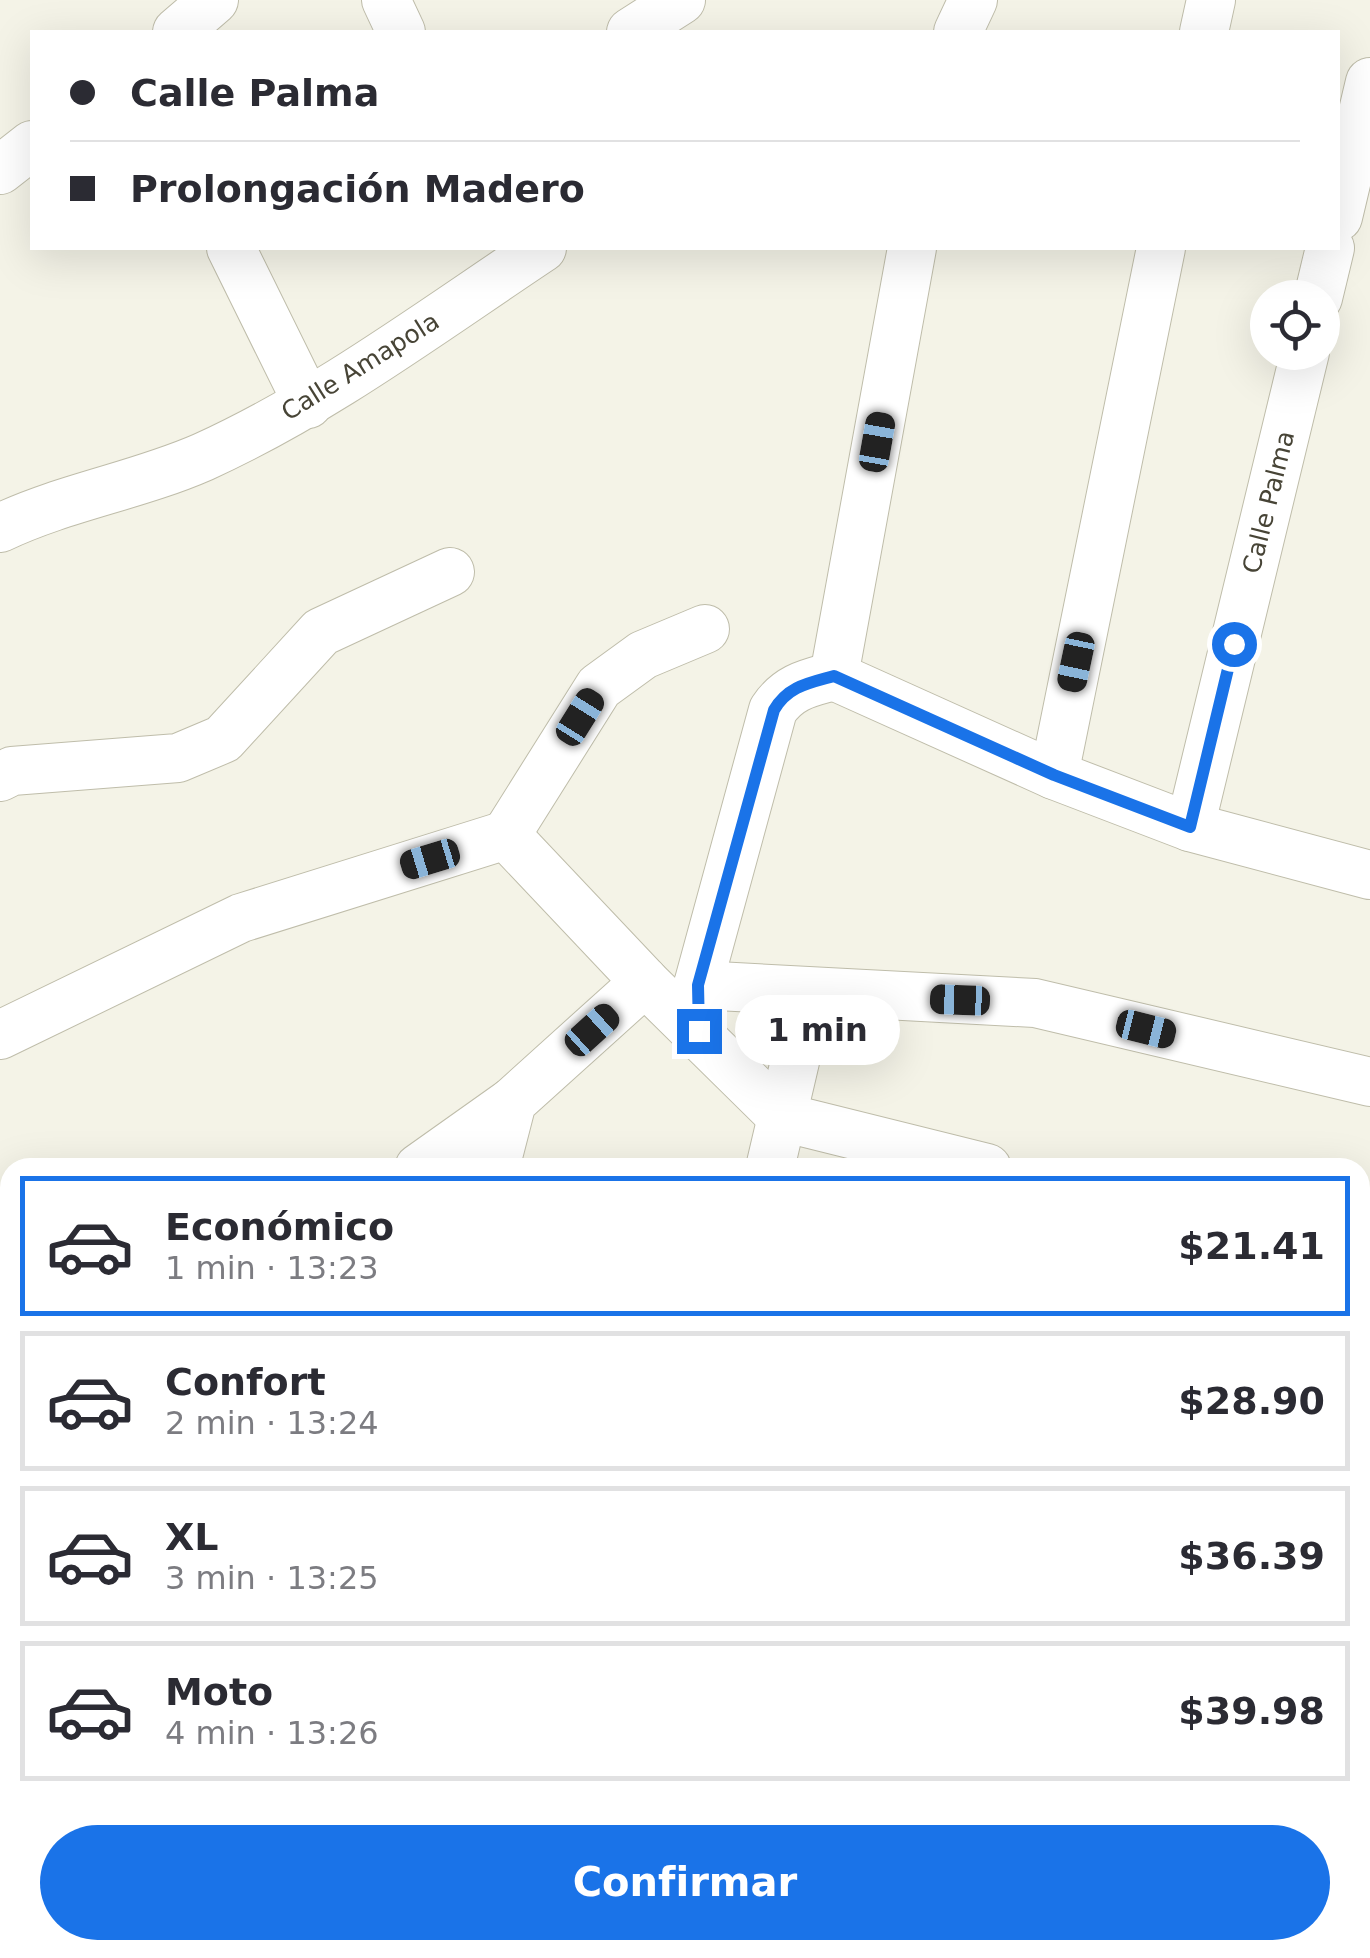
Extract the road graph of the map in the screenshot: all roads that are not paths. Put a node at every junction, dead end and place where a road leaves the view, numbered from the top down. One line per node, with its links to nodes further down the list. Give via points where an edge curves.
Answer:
1 (214, 0): 6 (street)
2 (386, 0): 7 (street)
3 (681, 0): 8 (street)
4 (973, 0): 9 (street)
5 (1211, 0): 10 (street)
6 (179, 30)
7 (401, 30)
8 (634, 30)
9 (959, 30)
10 (1204, 30)
11 (1370, 82): 14 (street)
12 (30, 147): 13 (street)
13 (0, 170)
14 (1340, 208)
15 (232, 250): 22 (street)
16 (912, 250): 26 (street)
17 (1160, 250): 27 (street)
18 (1330, 250): 20 (street)
19 (521, 254): 22 (street, Calle Amapola)
20 (1322, 280)
21 (1300, 370): 29 (street, Calle Palma)
22 (308, 404): 23 (street, Calle Amapola, via 200,458)
23 (0, 528)
24 (450, 572): 28 (street, via 321,632 222,738 178,758)
25 (705, 629): 30 (street, via 642,655 598,687)
26 (834, 676): 27 (street); 33 (street, via 783,694 774,710)
27 (1054, 775): 29 (street)
28 (0, 777)
29 (1190, 827): 31 (street)
30 (506, 835): 32 (street); 36 (street, via 242,918)
31 (1370, 875)
32 (645, 982): 35 (street); 38 (street)
33 (698, 985): 34 (street); 35 (street)
34 (811, 993): 37 (street, via 1035,1003); 39 (street)
35 (699, 1031): 39 (street)
36 (0, 1035)
37 (1370, 1082)
38 (512, 1102): 40 (street); 41 (street)
39 (782, 1117): 42 (street); 43 (street)
40 (434, 1158)
41 (497, 1158)
42 (772, 1158)
43 (947, 1158)

